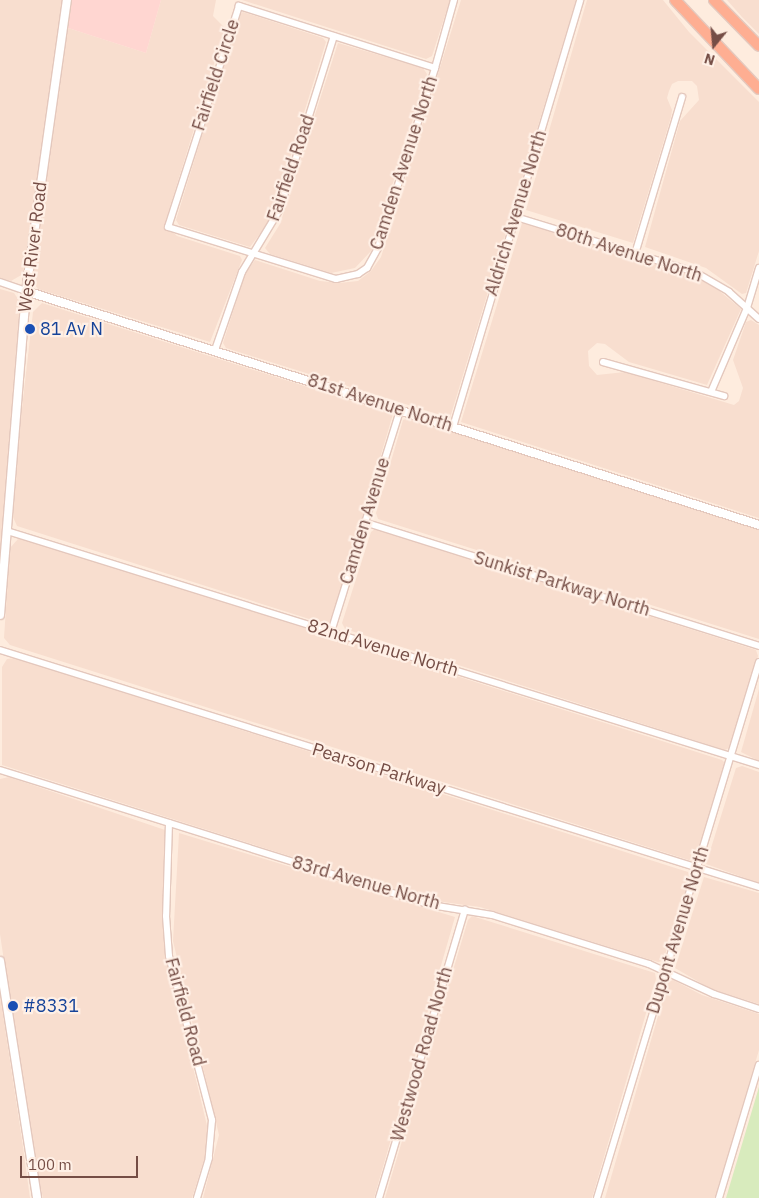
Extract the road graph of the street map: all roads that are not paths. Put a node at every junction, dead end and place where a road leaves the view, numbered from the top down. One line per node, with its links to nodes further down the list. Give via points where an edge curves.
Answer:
1 (67, 0): 16 (street, West River Road)
2 (454, 0): 8 (street, Camden Avenue North)
3 (580, 0): 11 (street, Aldrich Avenue North)
4 (675, 0): 9 (highway)
5 (714, 0): 7 (highway)
6 (334, 36): 8 (street, Fairfield Circle); 12 (street, Fairfield Road, via 280,209); 12 (street, Fairfield Circle, via 239,6 232,21 168,227)
7 (759, 46)
8 (435, 68): 12 (street, Camden Avenue North, via 378,248 367,268 358,274 336,279)
9 (759, 89)
10 (682, 98): 13 (street)
11 (516, 217): 13 (street, 80th Avenue North); 24 (street, Aldrich Avenue North)
12 (254, 254): 19 (street, Fairfield Road, via 240,279)
13 (635, 254): 17 (street, 80th Avenue North, via 707,277)
14 (759, 268): 17 (street)
15 (0, 282): 16 (street, 81st Avenue North)
16 (26, 291): 19 (street, 81st Avenue North); 27 (street, West River Road)
17 (747, 308): 18 (street, 80th Avenue North); 21 (street)
18 (759, 319)
19 (215, 350): 23 (street, 81st Avenue North)
20 (602, 362): 21 (street)
21 (712, 392): 22 (street)
22 (724, 396)
23 (400, 410): 24 (street, 81st Avenue North); 25 (street, Camden Avenue)
24 (453, 427): 26 (street, 81st Avenue North)
25 (364, 522): 29 (street, Camden Avenue); 30 (street, Sunkist Parkway North)
26 (759, 525)
27 (7, 531): 28 (street, West River Road); 29 (street, 82nd Avenue North)
28 (0, 615)
29 (331, 632): 33 (street, 82nd Avenue North)
30 (759, 646)
31 (0, 650): 37 (street, Pearson Parkway)
32 (759, 662): 33 (street, Dupont Avenue North)
33 (731, 757): 34 (street, 82nd Avenue North); 37 (street, Dupont Avenue North)
34 (759, 766)
35 (0, 770): 36 (street, 83rd Avenue North)
36 (169, 823): 39 (street, 83rd Avenue North, via 431,904); 45 (street, Fairfield Road, via 166,916 169,956 212,1120 209,1158)
37 (697, 868): 38 (street, Pearson Parkway); 41 (street, Dupont Avenue North)
38 (759, 887)
39 (464, 910): 41 (street, 83rd Avenue North, via 492,915); 46 (street, Westwood Road North)
40 (0, 962): 44 (street)
41 (665, 971): 42 (street, 83rd Avenue North, via 714,994); 47 (street, Dupont Avenue North)
42 (759, 1008)
43 (759, 1065): 48 (street)
44 (36, 1198)
45 (197, 1198)
46 (379, 1198)
47 (597, 1198)
48 (719, 1198)

